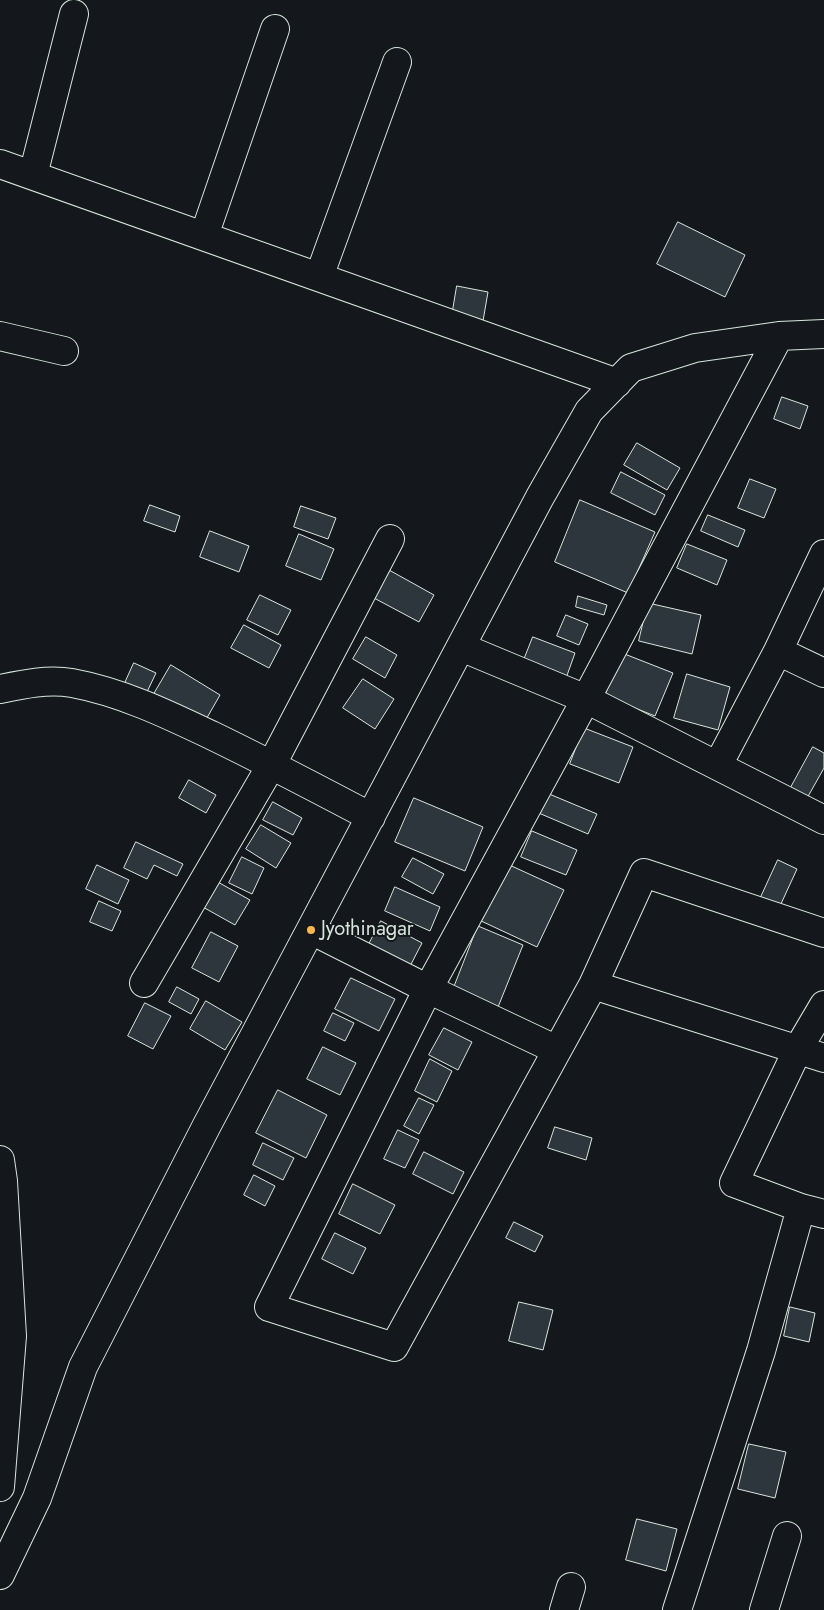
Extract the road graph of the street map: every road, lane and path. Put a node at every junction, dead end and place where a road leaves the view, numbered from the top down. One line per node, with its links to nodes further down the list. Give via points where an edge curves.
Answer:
1 (74, 14): 5 (street)
2 (275, 29): 6 (street)
3 (397, 62): 7 (street)
4 (0, 164): 5 (street)
5 (33, 175): 6 (street)
6 (204, 236): 7 (street)
7 (319, 277): 12 (street)
8 (824, 334): 10 (street)
9 (0, 336): 11 (street)
10 (778, 336): 12 (street, via 696,348 631,368); 19 (street)
11 (64, 351)
12 (617, 383): 15 (street, via 590,412 540,497)
13 (390, 538): 20 (street)
14 (824, 554): 16 (street)
15 (461, 647): 19 (street); 22 (street)
16 (778, 651): 17 (street); 21 (street)
17 (824, 673)
18 (0, 688): 20 (street, via 44,682 71,683 109,692 163,712)
19 (586, 699): 21 (street); 28 (street)
20 (272, 764): 22 (street); 26 (street)
21 (718, 766): 23 (street)
22 (371, 817): 24 (street)
23 (824, 820)
24 (311, 930): 28 (street); 38 (street, via 83,1367 37,1498)
25 (824, 933): 27 (street, via 644,873)
26 (144, 983)
27 (593, 985): 30 (street); 31 (street)
28 (428, 989): 31 (street); 31 (street, via 270,1306 394,1347)
29 (824, 1006): 30 (street)
30 (798, 1049): 32 (street); 34 (street, via 734,1183)
31 (558, 1050)
32 (824, 1058)
33 (1, 1174): 35 (street, via 12,1336)
34 (813, 1211): 39 (street, via 761,1351)
35 (0, 1479): 36 (street)
36 (0, 1487)
37 (787, 1536): 40 (street)
38 (0, 1575)
39 (677, 1610)
40 (764, 1610)

